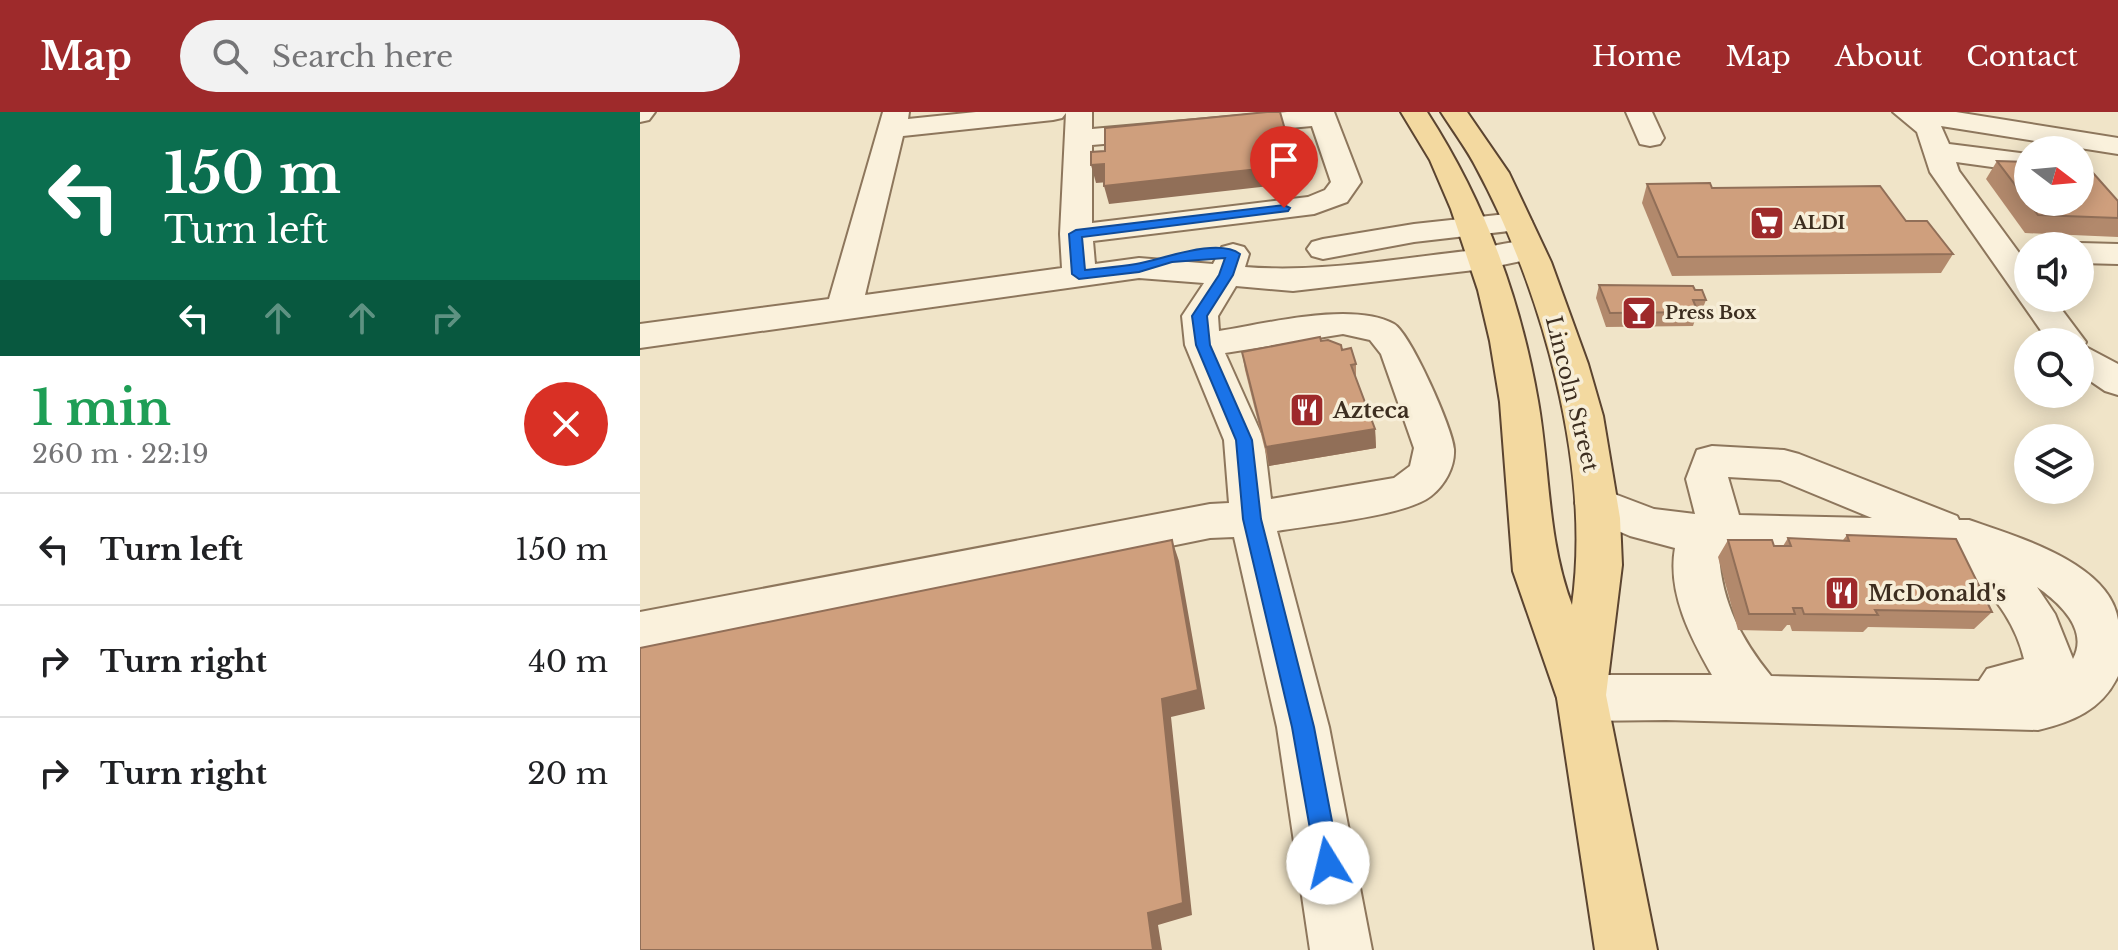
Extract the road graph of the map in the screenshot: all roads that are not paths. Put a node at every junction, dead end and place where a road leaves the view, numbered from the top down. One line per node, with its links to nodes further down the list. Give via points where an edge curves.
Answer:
1 (1053, 112): 7 (street)
2 (1414, 112): 15 (main road, Lincoln Street, via 1444,160)
3 (1454, 112): 14 (main road, Lincoln Street, via 1493,171)
4 (1639, 112): 9 (street)
5 (1911, 112): 10 (street); 11 (street, via 1930,129)
6 (1321, 114): 8 (street); 13 (street, via 1346,182 1326,201)
7 (893, 121): 21 (street)
8 (1079, 125): 13 (street)
9 (1650, 138)
10 (2118, 146)
11 (1937, 151): 12 (street); 19 (street, via 1945,172)
12 (2014, 161)
13 (1076, 234): 20 (street)
14 (1523, 236): 15 (street); 28 (main road, Lincoln Street, via 1568,357)
15 (1478, 243): 18 (street, via 1293,281); 33 (main road, Lincoln Street, via 1505,328 1519,402 1536,571)
16 (2094, 253): 17 (street)
17 (2118, 254)
18 (1229, 265): 20 (street); 23 (street, via 1200,316)
19 (2014, 268)
20 (1079, 274): 21 (street)
21 (844, 308): 22 (street)
22 (640, 336)
23 (1203, 345): 29 (street, via 1244,440); 29 (street, via 1343,323 1372,327 1395,345 1431,437 1429,473 1414,487)
24 (2094, 355): 25 (street)
25 (2118, 357)
26 (2094, 365): 27 (street)
27 (2118, 382)
28 (1596, 503): 30 (street, via 1660,529); 33 (main road, Lincoln Street, via 1600,564)
29 (1252, 519): 32 (street, via 1210,521); 36 (street, via 1303,727)
30 (1711, 533): 31 (street); 31 (street, via 1707,479 1712,461 1720,460 1784,465); 34 (street, via 1695,567 1718,642)
31 (1978, 553): 35 (street, via 2057,596 2074,629 2065,655 2031,682 2005,685); 35 (street, via 2031,562 2076,589 2093,613 2103,646 2097,668 2061,701)
32 (640, 633)
33 (1582, 698): 34 (street); 37 (main road, Lincoln Street)
34 (1758, 699): 35 (street)
35 (1993, 705)
36 (1341, 950)
37 (1626, 950)

